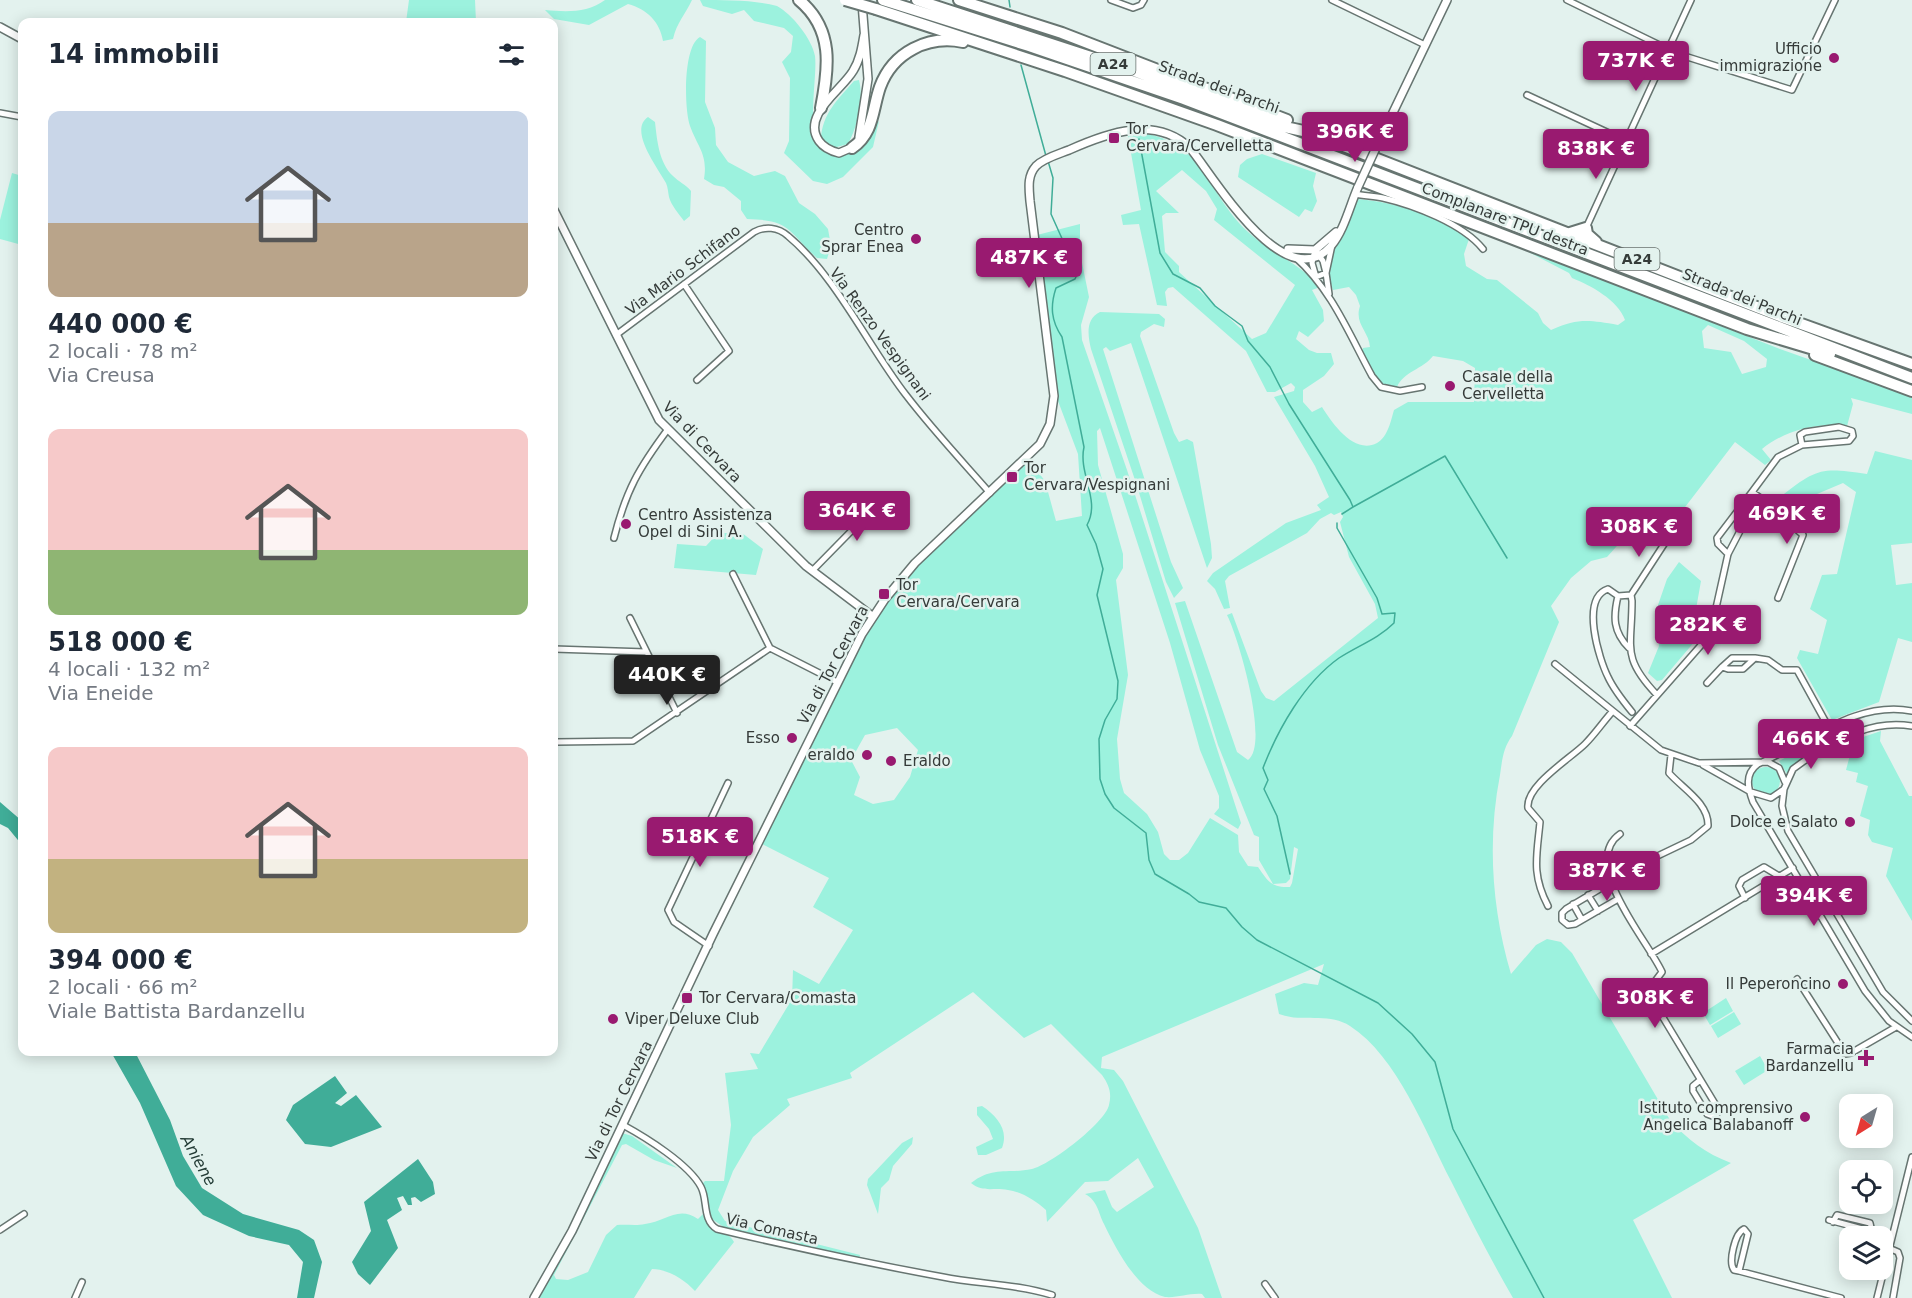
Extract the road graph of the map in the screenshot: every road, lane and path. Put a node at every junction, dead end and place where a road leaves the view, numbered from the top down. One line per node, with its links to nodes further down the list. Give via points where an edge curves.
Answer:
1 (799, 0): 23 (highway, via 815,17 827,48 828,71)
2 (845, 0): 14 (highway, Complanare TPU destra, bridge)
3 (862, 0): 17 (street)
4 (917, 0): 26 (highway, Strada dei Parchi / A24)
5 (959, 0): 16 (highway)
6 (979, 0): 16 (highway, via 1046,22)
7 (1111, 0): 8 (street, via 1133,8)
8 (1144, 0)
9 (1332, 0): 19 (street)
10 (1447, 0): 19 (street)
11 (1567, 0): 20 (street)
12 (1691, 0): 20 (street)
13 (1835, 0): 20 (street, via 1792,90)
14 (880, 5): 21 (highway, Complanare TPU destra); 44 (highway, Strada dei Parchi / A24, via 1029,46 1184,99)
15 (0, 27): 18 (street)
16 (1062, 33): 26 (highway, via 1287,120)
17 (864, 35): 23 (street, via 853,71); 28 (street, via 866,108 859,138)
18 (18, 37)
19 (1425, 45): 29 (street, bridge)
20 (1668, 49): 27 (street)
21 (1065, 71): 28 (highway, via 957,41 921,45 890,68 880,88 871,126); 46 (highway, Complanare TPU destra, via 1236,132 1696,308)
22 (1527, 95): 27 (street)
23 (821, 108): 28 (street, via 816,124 819,140 834,152)
24 (0, 112): 25 (street)
25 (18, 116)
26 (1308, 132): 34 (highway, Strada dei Parchi / A24)
27 (1626, 141): 33 (street)
28 (852, 148)
29 (1356, 191): 31 (street); 38 (street, via 1456,226)
30 (558, 218): 47 (street, Via di Cervara)
31 (1342, 223): 37 (street); 40 (street)
32 (766, 228): 43 (street, Via Mario Schifano, via 754,232); 58 (street, Via Renzo Vespignani, via 787,235 825,277 905,395)
33 (1586, 228): 34 (highway); 36 (highway)
34 (1570, 233): 36 (highway, Strada dei Parchi / A24)
35 (1273, 244): 39 (street, Via di Tor Cervara); 40 (street, Via di Tor Cervara); 58 (street, Via di Tor Cervara, via 1247,225 1194,153 1171,135 1148,129 1124,131 1040,162 1031,175 1029,192 1054,408 1041,443)
36 (1598, 244): 44 (highway, Strada dei Parchi / A24)
37 (1332, 245): 40 (street); 41 (street)
38 (1483, 249)
39 (1292, 254): 40 (street, Via di Tor Cervara); 42 (street)
40 (1316, 254): 41 (street); 42 (street, via 1312,270)
41 (1326, 273): 42 (street); 45 (street)
42 (1316, 277): 45 (street)
43 (684, 284): 47 (street, Via Mario Schifano); 52 (street, via 729,351)
44 (1703, 292): 46 (highway, Strada dei Parchi / A24)
45 (1329, 296): 53 (street, via 1381,387 1400,391)
46 (1778, 328): 48 (highway, Complanare TPU destra); 49 (highway, Strada dei Parchi / A24); 50 (highway, Strada dei Parchi / A24)
47 (616, 335): 55 (street, Via di Cervara, via 652,409)
48 (1788, 343): 50 (highway, Complanare TPU destra); 54 (highway)
49 (1912, 364)
50 (1883, 368): 51 (highway, Strada dei Parchi / A24)
51 (1912, 378)
52 (697, 380)
53 (1422, 387)
54 (1912, 391)
55 (668, 429): 62 (street, via 633,480); 64 (street, Via di Cervara)
56 (1802, 445): 56 (street, via 1847,442 1853,434 1846,428 1807,431 1800,435); 57 (street, via 1778,457)
57 (1752, 492): 59 (street); 63 (street, via 1717,537)
58 (990, 493): 69 (street, Via di Tor Cervara, via 915,563)
59 (1762, 499): 63 (street); 68 (street, via 1803,536)
60 (867, 506): 64 (street, via 865,517)
61 (1670, 535): 66 (street)
62 (614, 538)
63 (1728, 554): 80 (street, via 1710,635)
64 (812, 571): 69 (street, Via di Cervara)
65 (733, 574): 71 (street)
66 (1630, 595): 67 (street); 72 (street)
67 (1618, 596): 72 (street, via 1615,629); 83 (street, via 1608,589 1598,596 1594,630 1607,676)
68 (1778, 598)
69 (872, 616): 78 (street, Via di Tor Cervara)
70 (630, 618): 74 (street)
71 (770, 648): 78 (street); 84 (street)
72 (1629, 648): 80 (street, via 1638,670)
73 (558, 649): 74 (street)
74 (646, 652): 84 (street)
75 (1755, 658): 77 (street, via 1732,658); 77 (street, via 1743,669); 87 (street, via 1768,660 1781,670 1795,669)
76 (1555, 664): 82 (street)
77 (1722, 666): 79 (street)
78 (837, 682): 111 (street, Via di Tor Cervara)
79 (1707, 683)
80 (1657, 695): 85 (street)
81 (1912, 711): 87 (street, via 1875,710)
82 (1612, 712): 85 (street); 106 (street, via 1528,800 1527,807 1539,820 1537,876)
83 (1632, 712)
84 (677, 713): 89 (street, via 633,741)
85 (1630, 726): 91 (street)
86 (1912, 726): 90 (street, via 1874,726)
87 (1829, 728): 88 (street)
88 (1817, 735): 90 (street); 92 (street)
89 (558, 742)
90 (1825, 748): 95 (street, via 1797,766)
91 (1671, 755): 93 (street); 98 (street, via 1669,773 1698,803 1708,826 1691,840)
92 (1764, 762): 93 (street); 95 (street, via 1779,768); 96 (street, via 1750,772)
93 (1699, 763): 96 (street)
94 (728, 783): 111 (street, via 668,911 674,922)
95 (1785, 787): 96 (street, via 1771,798); 108 (street, via 1782,812 1788,831)
96 (1750, 792): 99 (street)
97 (1620, 834): 101 (street, via 1606,851)
98 (1647, 861)
99 (1793, 868): 100 (street); 110 (street)
100 (1779, 876): 103 (street); 103 (street, via 1771,869 1760,869 1740,883)
101 (1613, 881): 102 (street); 104 (street)
102 (1588, 895): 105 (street); 107 (street)
103 (1745, 898): 112 (street)
104 (1618, 899): 107 (street); 112 (street)
105 (1573, 904): 109 (street); 109 (street, via 1563,912 1562,921 1570,925)
106 (1548, 906)
107 (1598, 911): 109 (street)
108 (1837, 916): 110 (street); 114 (street)
109 (1582, 920)
110 (1825, 923): 115 (street)
111 (709, 946): 120 (street, Via di Tor Cervara)
112 (1652, 954): 119 (street, via 1662,972 1650,988 1650,996)
113 (1797, 979): 117 (street, via 1845,1054)
114 (1883, 992): 115 (street); 116 (street)
115 (1871, 999): 117 (street)
116 (1912, 1021)
117 (1896, 1027): 118 (street)
118 (1912, 1037)
119 (1699, 1081): 119 (street, via 1693,1091 1707,1114 1715,1117 1718,1110)
120 (622, 1125): 132 (street, Via Comasta, via 694,1178 702,1190 709,1221 717,1230 869,1263); 134 (street, Via di Tor Cervara, via 572,1231)
121 (1912, 1157): 126 (street)
122 (24, 1214): 125 (street)
123 (1831, 1221): 124 (street)
124 (1850, 1226)
125 (0, 1230)
126 (1893, 1233)
127 (1893, 1250): 138 (street, via 1900,1258)
128 (1739, 1271): 128 (street, via 1732,1269 1730,1263 1738,1233 1744,1229 1748,1234); 136 (street)
129 (1882, 1280): 137 (street)
130 (82, 1282): 133 (street)
131 (1265, 1284): 135 (street)
132 (1052, 1295)
133 (75, 1298)
134 (534, 1298)
135 (1275, 1298)
136 (1841, 1298)
137 (1877, 1298)
138 (1893, 1298)

